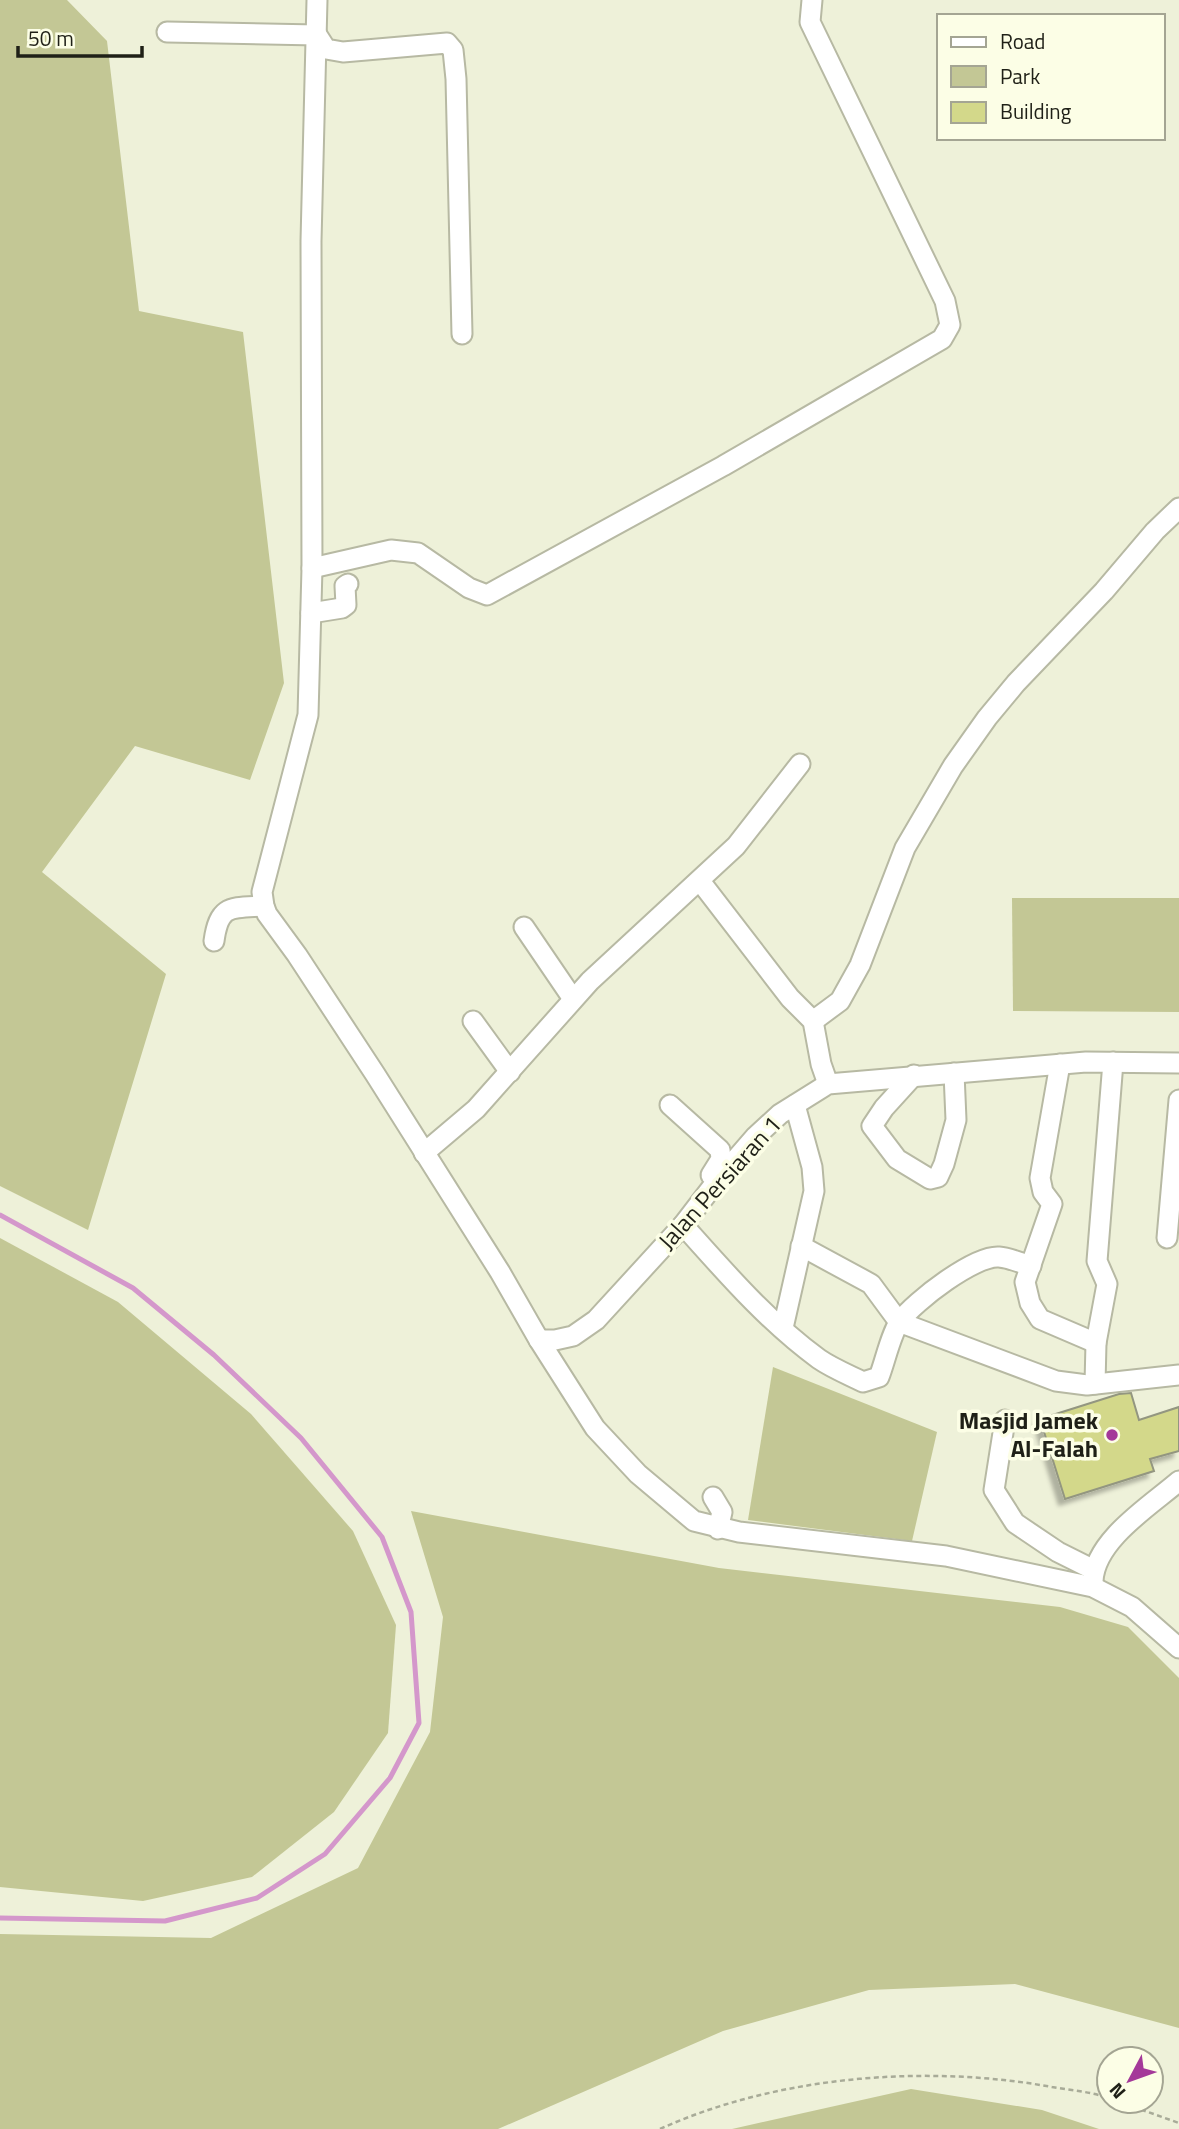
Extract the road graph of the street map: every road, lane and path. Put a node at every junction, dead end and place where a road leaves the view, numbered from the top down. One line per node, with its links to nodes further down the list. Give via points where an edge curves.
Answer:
1 (317, 0): 4 (street)
2 (812, 0): 7 (street, via 810,22 945,301 950,325 942,338 723,466 487,595 418,554 391,550)
3 (167, 32): 4 (street)
4 (317, 35): 5 (street, via 326,49 343,52 447,43 453,50); 7 (street, via 311,241)
5 (462, 334)
6 (1179, 508): 17 (street, via 987,718 905,848 860,965 840,1000)
7 (312, 568): 9 (street)
8 (348, 584): 9 (street, via 346,605)
9 (311, 613): 12 (street, via 308,715 262,892)
10 (800, 764): 11 (street, via 736,846)
11 (700, 881): 15 (street); 17 (street)
12 (264, 906): 14 (street, via 226,910 220,915); 28 (street)
13 (524, 927): 15 (street)
14 (214, 941)
15 (573, 999): 21 (street)
16 (473, 1021): 21 (street)
17 (813, 1021): 24 (street)
18 (1113, 1062): 19 (street, Jalan Persiaran 1); 20 (street, Jalan Persiaran 1); 37 (street, via 1097,1261 1107,1284)
19 (1179, 1063)
20 (1060, 1064): 22 (street, Jalan Persiaran 1); 33 (street, via 1040,1178 1052,1204)
21 (510, 1072): 28 (street)
22 (954, 1073): 23 (street, Jalan Persiaran 1); 23 (street, via 956,1120 939,1177 930,1179 897,1159 872,1126)
23 (914, 1075): 24 (street, Jalan Persiaran 1)
24 (828, 1084): 27 (street, Jalan Persiaran 1)
25 (1179, 1100): 31 (street)
26 (670, 1105): 29 (street, via 720,1150)
27 (794, 1105): 29 (street, Jalan Persiaran 1); 32 (street, via 814,1191)
28 (425, 1153): 36 (street)
29 (713, 1178): 30 (street, Jalan Persiaran 1)
30 (682, 1225): 35 (street); 36 (street, Jalan Persiaran 1, via 596,1320 573,1336)
31 (1167, 1238)
32 (801, 1246): 34 (street, via 871,1283); 35 (street)
33 (1031, 1266): 34 (street, via 999,1257 982,1259 923,1299); 37 (street, via 1025,1282 1040,1318)
34 (899, 1322): 35 (street, via 879,1377 863,1382 820,1360); 39 (street, via 1056,1381)
35 (783, 1328)
36 (539, 1340): 43 (street, via 595,1428 638,1474 694,1521)
37 (1096, 1343): 39 (street)
38 (1179, 1375): 39 (street)
39 (1095, 1384)
40 (1005, 1420): 44 (street, via 994,1490 1015,1522)
41 (1179, 1481): 44 (street, via 1115,1535 1100,1555)
42 (713, 1497): 43 (street, via 722,1512)
43 (718, 1529): 44 (street)
44 (1093, 1579): 45 (street)
45 (1179, 1648)
46 (1095, 2095): 49 (path, via 984,2078 848,2079 766,2094)
47 (1156, 2115): 48 (path)
48 (1179, 2123)
49 (660, 2129)

